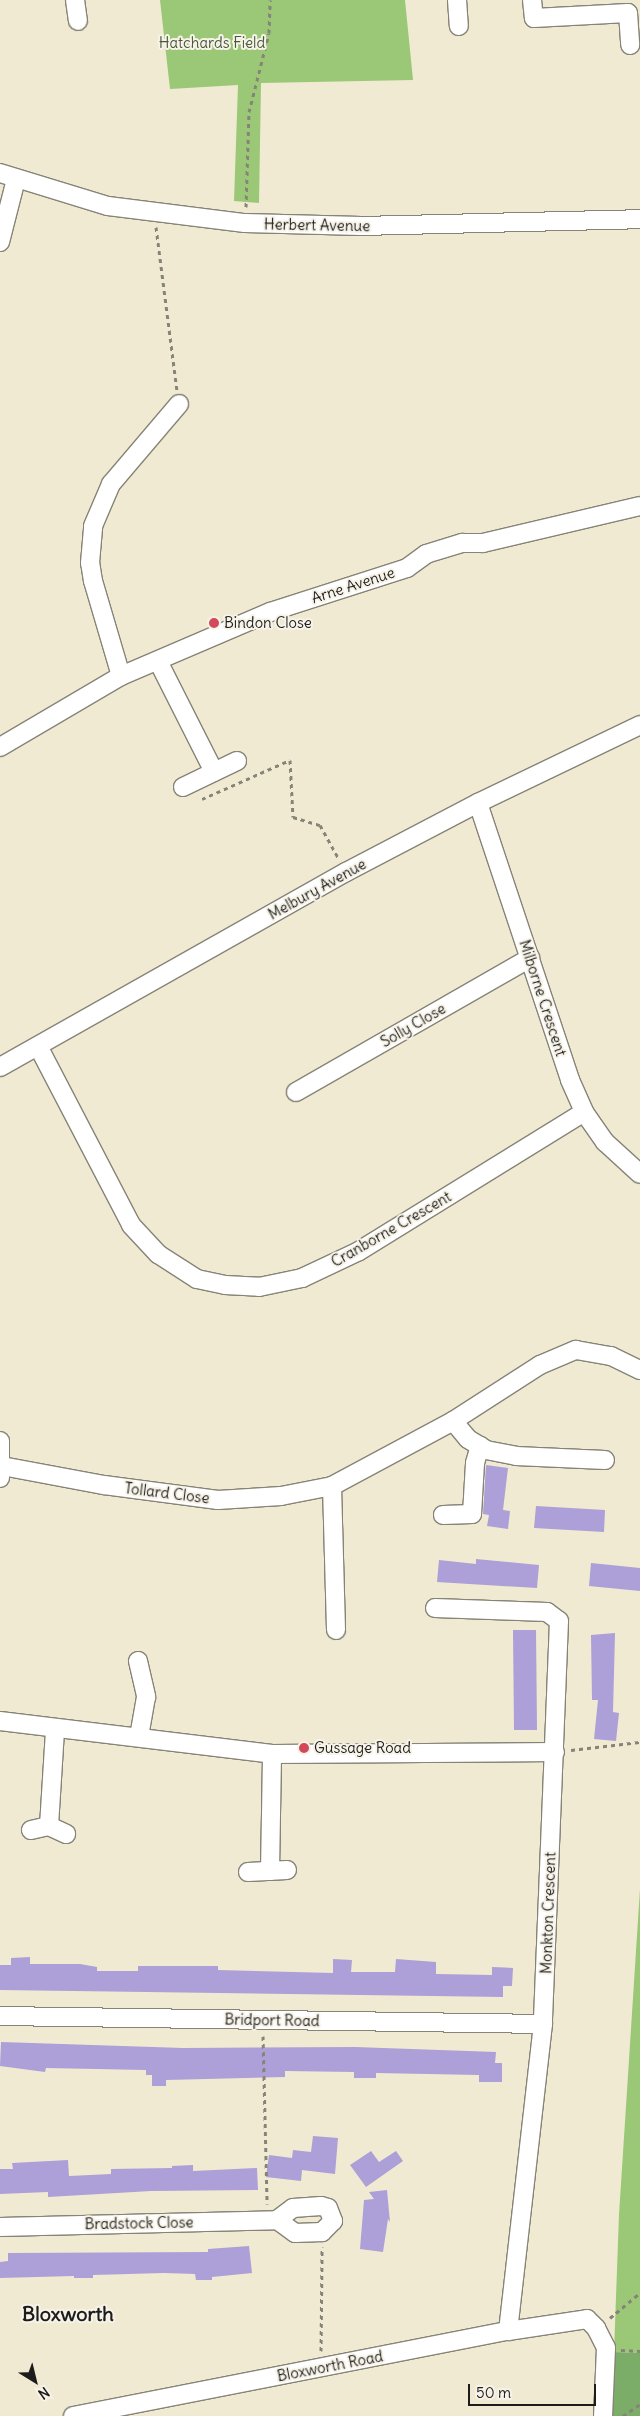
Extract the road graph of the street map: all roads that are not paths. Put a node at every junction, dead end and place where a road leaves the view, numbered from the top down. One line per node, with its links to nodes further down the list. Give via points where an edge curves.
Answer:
1 (75, 0): 4 (street)
2 (457, 0): 5 (street)
3 (532, 0): 6 (street, via 534,18 628,13)
4 (78, 21)
5 (459, 26)
6 (630, 45)
7 (8, 176): 8 (street, Herbert Avenue, via 108,206 245,223 361,226); 9 (street)
8 (640, 220)
9 (0, 242)
10 (179, 404): 13 (street, via 111,484 93,526 90,563 93,581)
11 (640, 506): 12 (street, Arne Avenue, via 484,543 462,543 426,554 407,568 270,612)
12 (158, 661): 13 (street, Arne Avenue); 17 (street)
13 (121, 676): 15 (street, Arne Avenue)
14 (640, 725): 19 (street, Melbury Avenue)
15 (0, 747)
16 (237, 761): 17 (street)
17 (214, 772): 18 (street)
18 (183, 787)
19 (478, 802): 20 (street, Milborne Crescent); 21 (street, Melbury Avenue, via 346,872)
20 (530, 958): 23 (street, Solly Close); 24 (street, Milborne Crescent, via 570,1080)
21 (38, 1046): 22 (street, Melbury Avenue); 24 (street, Cranborne Crescent, via 131,1225 166,1259 197,1279 225,1284 259,1287 302,1278 359,1251)
22 (0, 1067)
23 (296, 1092)
24 (584, 1112): 25 (street, Milborne Crescent, via 605,1142)
25 (640, 1174)
26 (640, 1370): 27 (street, Tollard Close, via 611,1356 576,1350 540,1365)
27 (453, 1421): 29 (street, via 468,1439); 32 (street, Tollard Close)
28 (0, 1442): 31 (street)
29 (480, 1446): 30 (street, via 516,1456); 33 (street, via 475,1463 472,1514)
30 (605, 1460)
31 (1, 1472): 32 (street, Tollard Close, via 218,1500 281,1496)
32 (332, 1486): 35 (street)
33 (442, 1515)
34 (435, 1608): 40 (street, Monkton Crescent, via 547,1612 559,1621)
35 (336, 1630)
36 (138, 1662): 39 (street, via 146,1697)
37 (0, 1721): 38 (street)
38 (54, 1730): 39 (street); 42 (street)
39 (139, 1736): 41 (street)
40 (555, 1752): 41 (street); 49 (street, Monkton Crescent)
41 (272, 1754): 46 (street)
42 (49, 1826): 43 (street); 44 (street)
43 (31, 1830)
44 (66, 1834)
45 (287, 1870): 46 (street)
46 (270, 1871): 47 (street)
47 (248, 1872)
48 (0, 2016): 49 (street, Bridport Road)
49 (543, 2024): 52 (street, Monkton Crescent)
50 (272, 2220): 50 (street, Bradstock Close, via 292,2208 321,2206 328,2208 333,2221 322,2232 295,2233); 51 (street, Bradstock Close)
51 (0, 2227)
52 (508, 2331): 53 (street, Bloxworth Road); 54 (street, Bloxworth Road, via 591,2324 606,2348)
53 (73, 2416)
54 (603, 2416)

